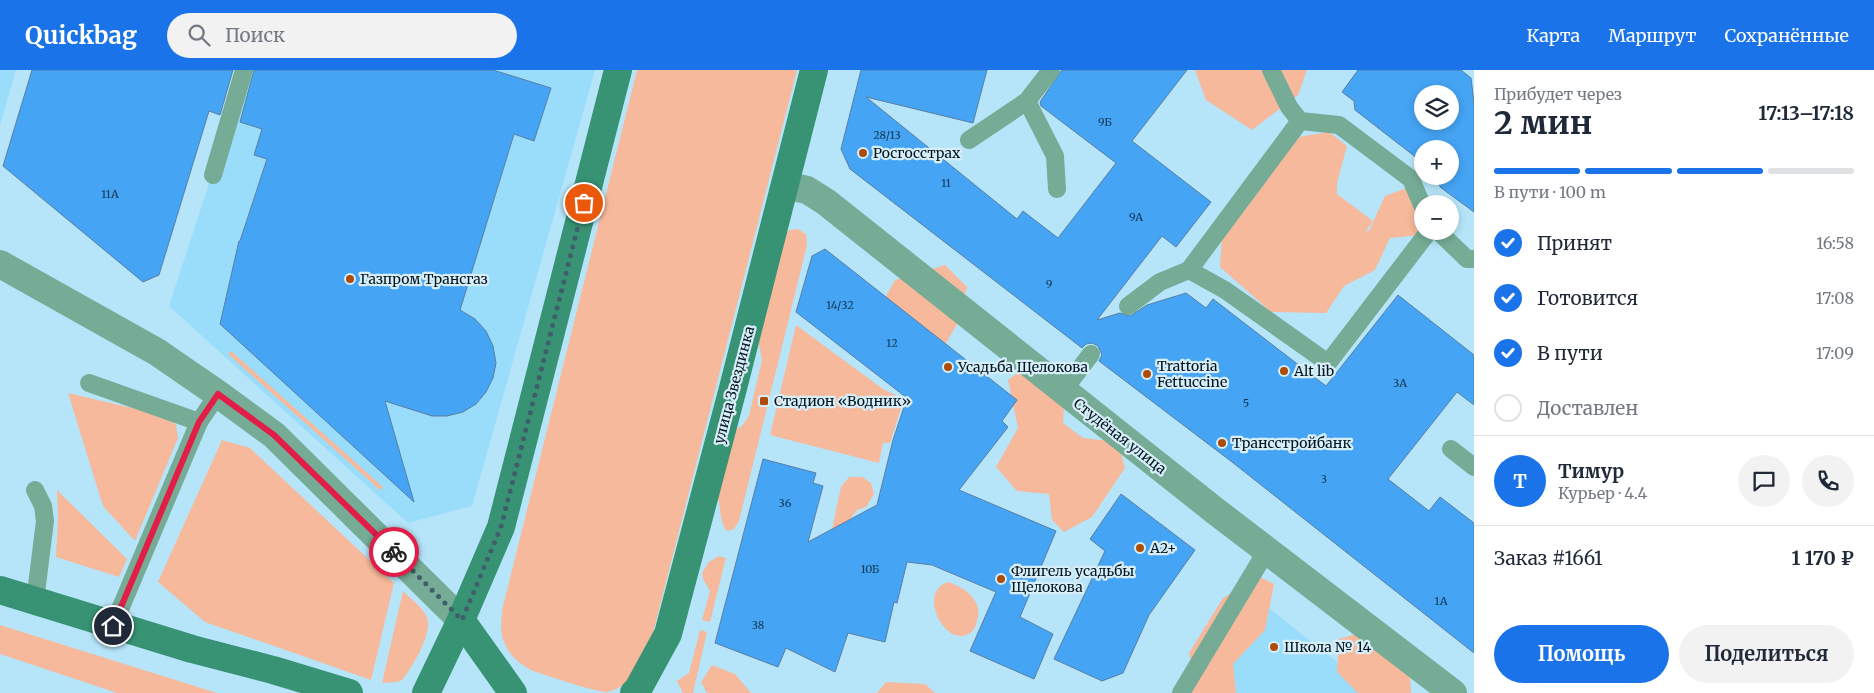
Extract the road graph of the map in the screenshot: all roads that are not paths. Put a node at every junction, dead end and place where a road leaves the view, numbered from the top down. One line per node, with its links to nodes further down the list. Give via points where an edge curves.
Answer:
1 (244, 70): 9 (lane)
2 (618, 70): 30 (street, via 501,527)
3 (814, 70): 10 (street, улица Звездинка)
4 (1050, 70): 6 (lane)
5 (1271, 70): 7 (lane, via 1289,108)
6 (1027, 101): 8 (lane); 11 (lane, via 1055,156)
7 (1300, 121): 12 (lane, via 1339,125 1411,179); 17 (lane)
8 (969, 140)
9 (214, 174)
10 (785, 185): 21 (street, Студёная улица, via 807,190 826,202); 32 (street, улица Звездинка)
11 (1057, 189)
12 (1418, 195)
13 (1422, 240): 17 (lane, via 1328,363 1225,290)
14 (1447, 240): 15 (lane, via 1467,259)
15 (1474, 260)
16 (0, 264): 22 (street, via 157,352)
17 (1189, 270): 18 (lane, via 1160,282)
18 (1128, 306)
19 (1091, 354): 21 (lane)
20 (89, 383): 23 (lane)
21 (1063, 391): 27 (street, Студёная улица)
22 (218, 394): 23 (lane); 30 (street, via 274,435)
23 (199, 422): 31 (lane)
24 (1451, 449): 25 (lane)
25 (1474, 467)
26 (35, 490): 29 (lane, via 43,506 45,521)
27 (1267, 550): 38 (lane); 39 (street, Студёная улица)
28 (0, 590): 29 (street)
29 (35, 601): 31 (street)
30 (462, 620): 34 (street); 35 (street)
31 (113, 626): 33 (street)
32 (668, 634): 36 (street, улица Звездинка); 37 (street)
33 (348, 693)
34 (426, 693)
35 (513, 693)
36 (634, 693)
37 (654, 693)
38 (1181, 693)
39 (1453, 693)

